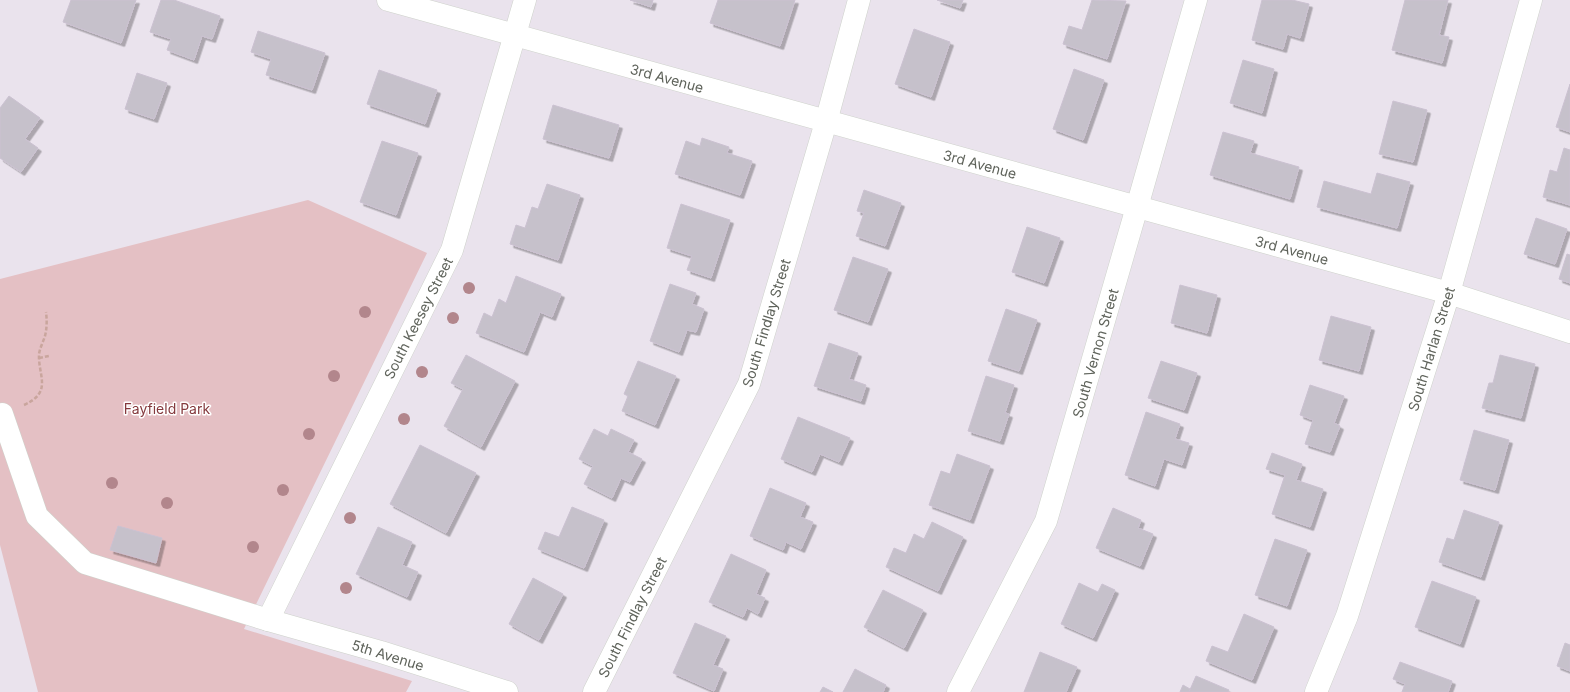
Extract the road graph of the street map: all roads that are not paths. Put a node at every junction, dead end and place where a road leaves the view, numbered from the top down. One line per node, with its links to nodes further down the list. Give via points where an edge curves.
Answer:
1 (388, 0): 6 (street, 3rd Avenue)
2 (525, 0): 6 (street, South Keesey Street)
3 (859, 0): 7 (street, South Findlay Street)
4 (1196, 0): 8 (street, South Vernon Street)
5 (1530, 0): 9 (street, South Harlan Street)
6 (516, 36): 7 (street, 3rd Avenue); 12 (street, South Keesey Street, via 452,250)
7 (826, 122): 8 (street, 3rd Avenue); 14 (street, South Findlay Street, via 749,384)
8 (1138, 207): 9 (street, 3rd Avenue); 15 (street, South Vernon Street, via 1046,522)
9 (1449, 293): 10 (street, 3rd Avenue); 16 (street, South Harlan Street, via 1347,616)
10 (1570, 332)
11 (2, 414): 12 (street, 5th Avenue, via 37,516 85,563)
12 (268, 620): 13 (street, 5th Avenue, via 382,652)
13 (507, 692)
14 (594, 692)
15 (958, 692)
16 (1316, 692)

